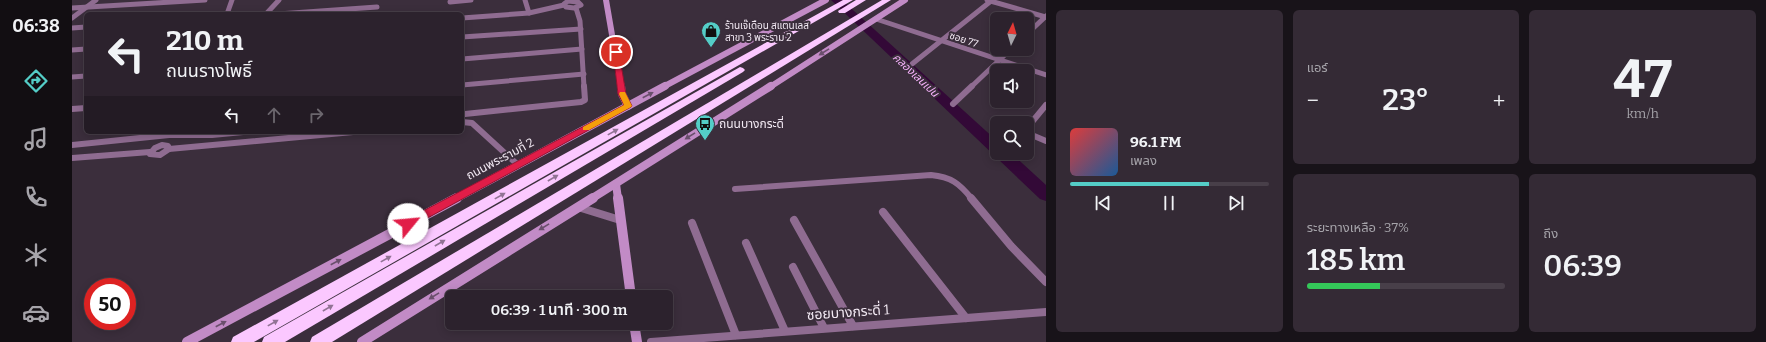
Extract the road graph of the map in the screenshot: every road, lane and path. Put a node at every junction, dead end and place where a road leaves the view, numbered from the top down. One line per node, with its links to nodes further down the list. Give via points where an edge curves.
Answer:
1 (96, 0): 21 (street)
2 (107, 0): 20 (street)
3 (154, 0): 19 (street)
4 (205, 0): 19 (street)
5 (232, 0): 24 (street)
6 (279, 0): 25 (street)
7 (471, 0): 16 (street)
8 (526, 0): 27 (street)
9 (606, 0): 53 (main road, via 622,94)
10 (826, 0): 53 (main road, ถนนพระรามที่ 2, one-way to 10)
11 (862, 0): 92 (highway, one-way to 11)
12 (878, 0): 93 (highway)
13 (887, 0): 32 (highway)
14 (905, 0): 31 (main road)
15 (989, 1): 28 (street); 38 (street)
16 (450, 2)
17 (576, 3): 27 (street, via 568,8 564,5); 36 (street)
18 (843, 3): 91 (highway, one-way to 18)
19 (150, 4): 20 (street)
20 (99, 6): 21 (street)
21 (86, 7): 23 (street); 29 (street)
22 (377, 7): 26 (street)
23 (72, 8)
24 (228, 12)
25 (268, 12)
26 (306, 12)
27 (529, 13): 30 (street)
28 (1046, 16): 34 (street)
29 (72, 18)
30 (464, 18)
31 (876, 19): 32 (main road, via 868,24); 38 (street, ซอย 77)
32 (856, 24): 72 (main road, one-way to 72); 94 (highway)
33 (84, 27): 35 (street)
34 (1034, 27)
35 (72, 28)
36 (581, 29): 37 (street); 40 (street)
37 (464, 37)
38 (942, 41): 44 (street, ซอย 77); 45 (street)
39 (84, 49): 41 (street)
40 (582, 49): 43 (street); 46 (street)
41 (72, 50)
42 (1004, 56): 44 (street)
43 (464, 59)
44 (1000, 60): 47 (street, ซอย 77); 51 (street)
45 (912, 64)
46 (584, 74): 50 (street); 56 (street, via 585,100 581,102)
47 (1046, 75)
48 (84, 76): 49 (street)
49 (72, 77)
50 (464, 85)
51 (953, 104)
52 (1046, 105): 57 (street)
53 (628, 106): 71 (main road, ถนนพระรามที่ 2)
54 (84, 108): 55 (street)
55 (72, 109)
56 (465, 114)
57 (1034, 120)
58 (464, 122): 71 (street, via 472,123)
59 (162, 134): 66 (street)
60 (169, 134): 67 (street)
61 (191, 134): 62 (street)
62 (222, 134)
63 (331, 134): 68 (street)
64 (1034, 136): 65 (street)
65 (1046, 141)
66 (72, 145)
67 (162, 145): 68 (street, via 168,146); 69 (street)
68 (169, 149): 69 (street, via 157,156 151,155)
69 (150, 152): 70 (street)
70 (72, 158)
71 (518, 165): 90 (main road, ถนนพระรามที่ 2, one-way to 71)
72 (616, 184): 74 (main road); 76 (main road)
73 (734, 189): 81 (street, via 943,176 956,182 970,196)
74 (578, 207): 76 (street); 95 (main road, one-way to 95)
75 (883, 212): 84 (street)
76 (620, 220): 82 (main road)
77 (794, 220): 85 (street)
78 (692, 223): 89 (street)
79 (746, 243): 88 (street)
80 (793, 267): 86 (street)
81 (1046, 282)
82 (629, 290)
83 (1046, 312): 84 (street, ซอยบางกระดี่ 1)
84 (966, 318): 85 (street, ซอยบางกระดี่ 1)
85 (853, 326): 86 (street, ซอยบางกระดี่ 1)
86 (824, 328): 88 (street, ซอยบางกระดี่ 1)
87 (635, 330): 96 (main road)
88 (785, 331): 89 (street, ซอยบางกระดี่ 1)
89 (736, 335): 97 (street, ซอยบางกระดี่ 1)
90 (187, 342)
91 (239, 342)
92 (270, 342)
93 (309, 342)
94 (318, 342)
95 (362, 342)
96 (637, 342)
97 (651, 342)

